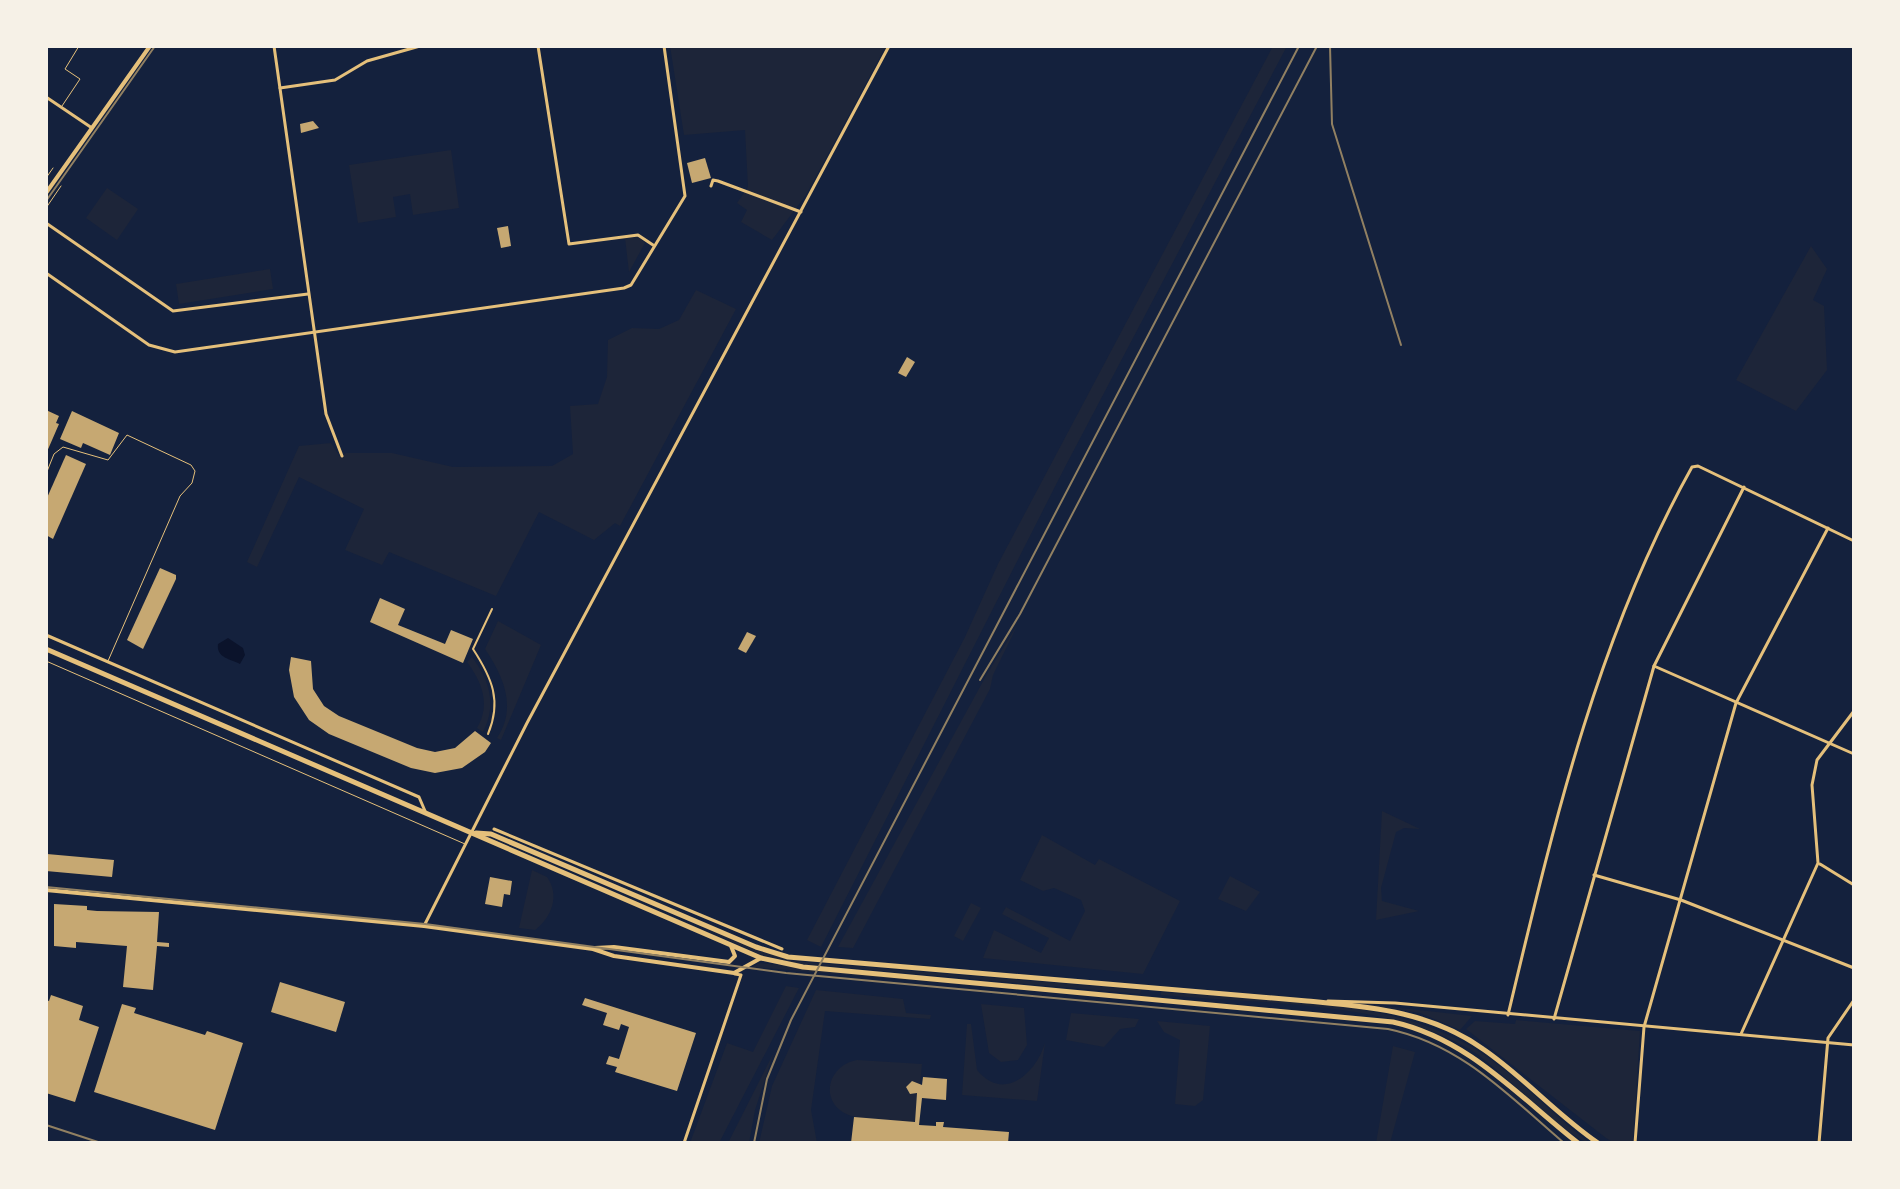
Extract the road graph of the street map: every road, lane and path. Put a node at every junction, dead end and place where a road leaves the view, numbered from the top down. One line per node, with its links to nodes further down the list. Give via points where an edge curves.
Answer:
1 (79, 46): 10 (lane, via 65,69 80,79)
2 (150, 46): 11 (street)
3 (274, 46): 8 (street)
4 (420, 46): 8 (street, via 367,61 335,80)
5 (538, 46): 20 (street, via 569,244 638,235)
6 (664, 46): 20 (street, via 686,190)
7 (889, 46): 18 (street)
8 (280, 88): 22 (street)
9 (46, 97): 10 (street)
10 (61, 107): 11 (street)
11 (92, 128): 16 (street)
12 (53, 168): 13 (path)
13 (46, 178)
14 (61, 186): 17 (path)
15 (711, 186): 18 (street, via 718,181)
16 (46, 193)
17 (46, 208)
18 (801, 212): 42 (street)
19 (46, 223): 22 (street, via 173,311)
20 (654, 246): 23 (street, via 624,288)
21 (46, 273): 23 (street, via 166,352)
22 (308, 294): 23 (street)
23 (314, 331): 24 (street, via 326,414)
24 (342, 456)
25 (46, 474): 33 (lane, via 63,447 108,460 127,435 195,471)
26 (1744, 487): 27 (street); 34 (street); 59 (street, via 1694,466 1607,652 1554,825)
27 (1828, 528): 28 (street); 35 (street)
28 (1854, 541)
29 (492, 609): 37 (street, via 473,649 492,679 496,702)
30 (46, 635): 33 (street)
31 (46, 649): 40 (main road)
32 (46, 661): 43 (lane)
33 (108, 662): 40 (street, via 419,797)
34 (1654, 666): 35 (street); 45 (street)
35 (1736, 703): 38 (street); 48 (street)
36 (1854, 711): 38 (street)
37 (488, 734)
38 (1829, 740): 39 (street); 44 (street, via 1813,776)
39 (1854, 754)
40 (425, 811): 42 (main road)
41 (494, 829): 53 (street)
42 (471, 832): 43 (street); 51 (main road); 58 (main road, via 491,834 788,957)
43 (465, 844): 49 (street)
44 (1818, 863): 46 (street); 50 (street)
45 (1594, 875): 48 (street); 60 (street)
46 (1854, 885)
47 (46, 890): 49 (street)
48 (1681, 900): 50 (street); 61 (street)
49 (424, 926): 52 (street)
50 (1783, 940): 55 (street); 62 (street)
51 (730, 946): 52 (street, via 735,956 729,962); 54 (main road)
52 (593, 949): 56 (street)
53 (782, 949)
54 (761, 958): 56 (street); 66 (main road, via 803,967 1393,1022 1472,1056)
55 (1854, 968)
56 (734, 973): 65 (street, via 741,975)
57 (1854, 1000): 63 (street, via 1829,1032)
58 (1307, 1001): 59 (street, via 1368,1001); 67 (main road, via 1388,1009 1450,1030 1489,1053)
59 (1508, 1015): 60 (street)
60 (1554, 1019): 61 (street)
61 (1644, 1027): 62 (street); 68 (street)
62 (1741, 1034): 63 (street)
63 (1827, 1043): 64 (street); 69 (street)
64 (1854, 1045)
65 (684, 1143)
66 (1578, 1143)
67 (1598, 1143)
68 (1635, 1143)
69 (1819, 1143)

